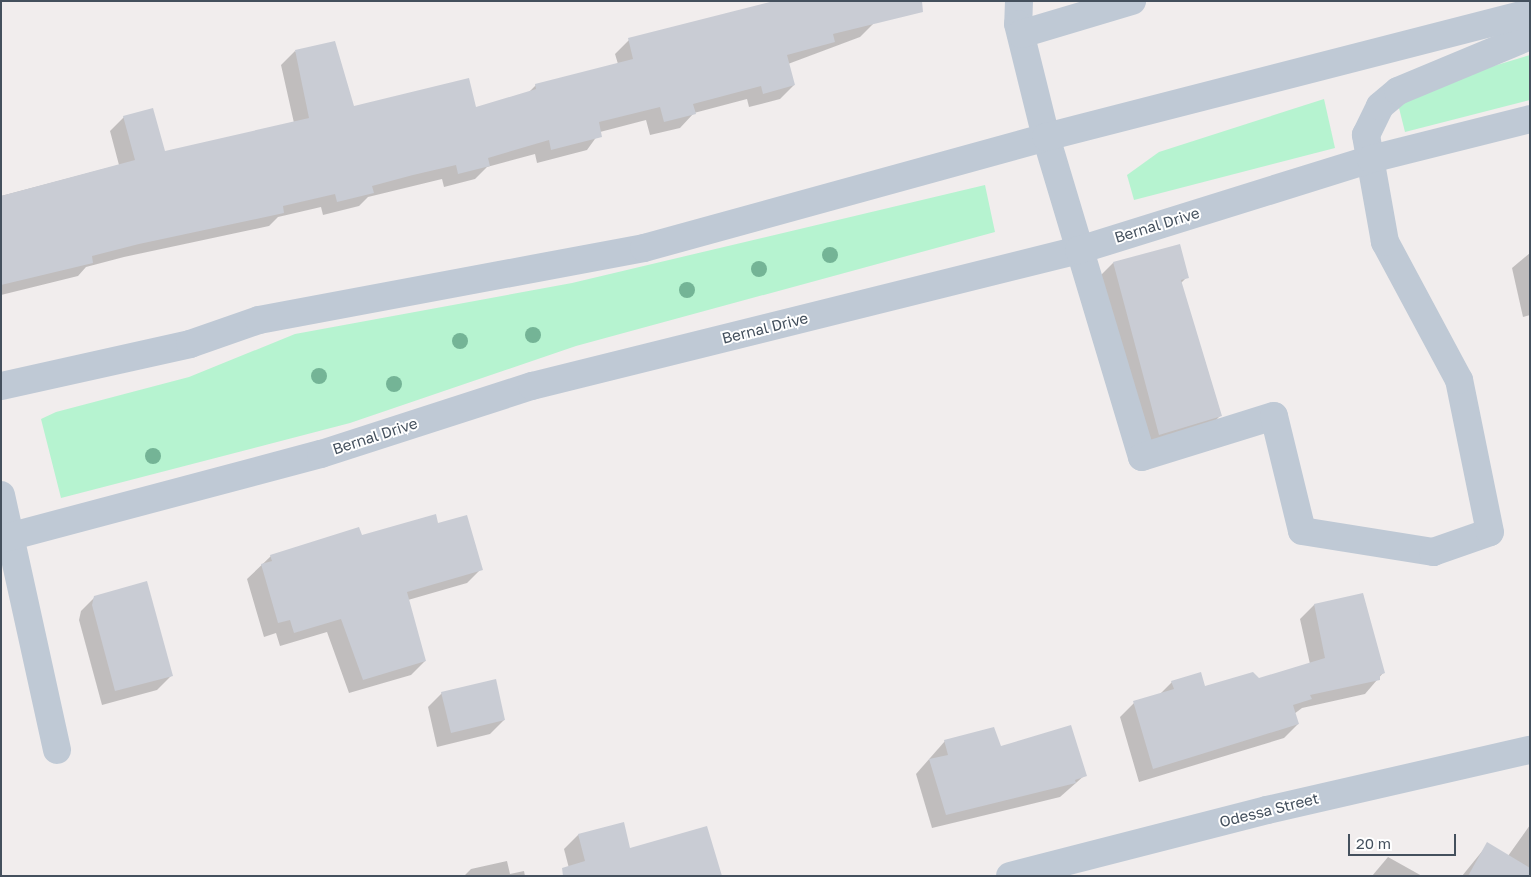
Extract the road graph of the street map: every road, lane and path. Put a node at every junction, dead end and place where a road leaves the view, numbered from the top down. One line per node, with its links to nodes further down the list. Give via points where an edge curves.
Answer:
1 (1019, 1): 4 (street)
2 (1132, 1): 4 (street)
3 (1530, 13): 7 (street)
4 (1021, 34): 7 (street)
5 (1530, 36): 8 (street, via 1398,91 1380,106 1366,136)
6 (1530, 119): 8 (street, Bernal Drive)
7 (1046, 137): 9 (street); 10 (street, via 644,248 259,320 190,344)
8 (1371, 159): 9 (street, Bernal Drive); 9 (street, via 1385,242 1459,380 1490,532 1433,552 1302,531 1274,416 1142,457)
9 (1079, 250): 12 (street, Bernal Drive, via 532,386 321,454)
10 (1, 386)
11 (1, 494): 12 (street)
12 (6, 538): 13 (street)
13 (58, 750)
14 (1530, 750): 15 (street, Odessa Street, via 1267,810)
15 (1010, 876)

